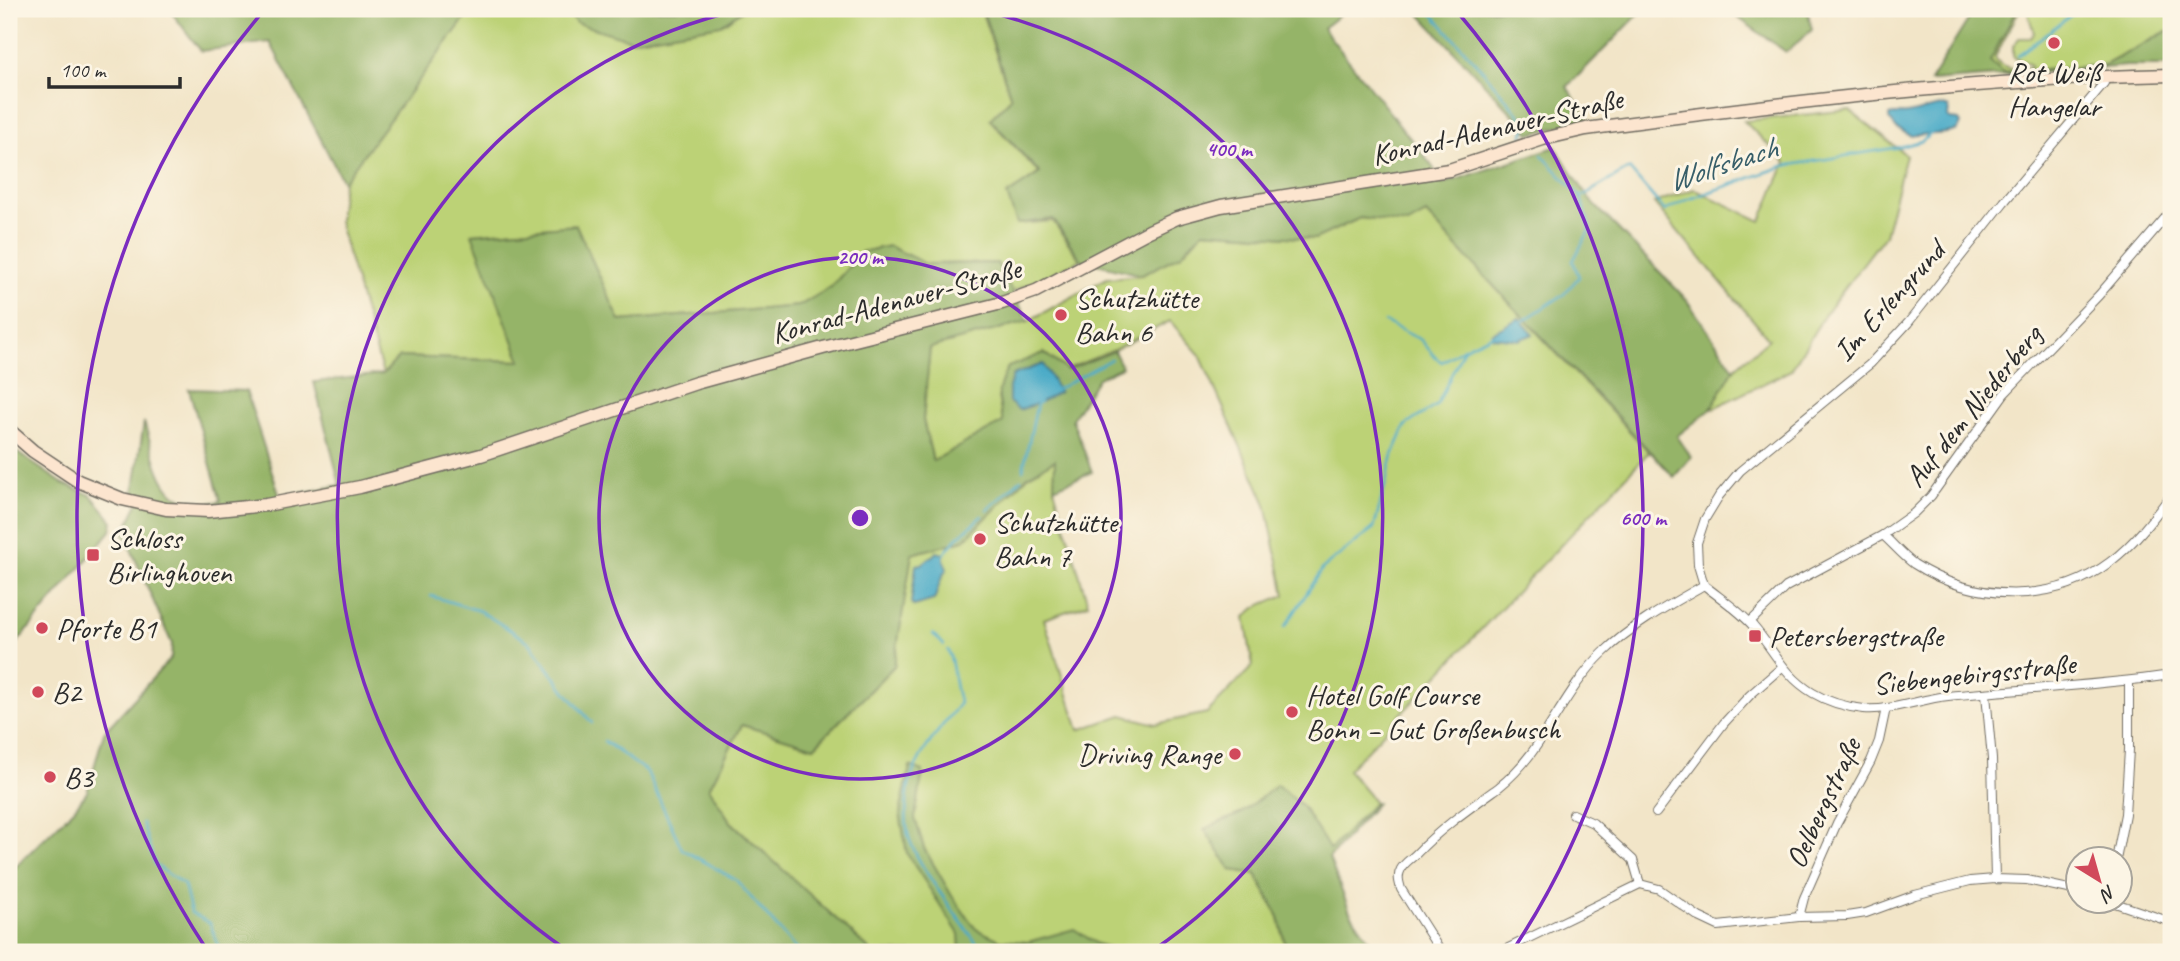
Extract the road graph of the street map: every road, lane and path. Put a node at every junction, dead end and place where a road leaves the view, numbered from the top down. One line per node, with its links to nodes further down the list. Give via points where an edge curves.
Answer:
1 (2171, 75): 2 (street, Konrad-Adenauer-Straße)
2 (2105, 76): 4 (street, Konrad-Adenauer-Straße, via 1895,91 1586,128 1449,170 1221,206 1177,218 1002,303 695,383 442,466 254,506 208,511 129,501 78,481); 7 (street, Im Erlengrund, via 2104,83 1908,323 1870,364 1740,471 1719,496 1697,543)
3 (2171, 211): 6 (street, Auf dem Niederberg, via 2004,394 1931,496)
4 (9, 430)
5 (2171, 495): 6 (street, via 2132,543 2108,563 2081,579 2043,591 1980,592 1944,580 1912,562)
6 (1883, 535): 8 (street, Auf dem Niederberg, via 1786,587)
7 (1704, 585): 8 (street, Siebengebirgsstraße); 23 (street, via 1601,654 1518,770 1431,838 1401,869 1401,890)
8 (1750, 622): 9 (street, Siebengebirgsstraße)
9 (1782, 667): 13 (street, Siebengebirgsstraße, via 1828,700 1865,709); 14 (street, via 1724,723)
10 (2171, 675): 11 (street, Siebengebirgsstraße)
11 (2129, 681): 12 (street, Siebengebirgsstraße); 16 (street, via 2125,814)
12 (1986, 694): 13 (street, Siebengebirgsstraße, via 1946,696); 17 (street)
13 (1886, 708): 21 (street, Oelbergstraße, via 1871,761 1837,823)
14 (1656, 813)
15 (1573, 814): 18 (street, via 1593,823 1633,860)
16 (2119, 846)
17 (1995, 878): 19 (street); 21 (street, via 1943,886 1866,913)
18 (1640, 884): 21 (street, via 1659,890 1718,926); 24 (street)
19 (2064, 888)
20 (2134, 909): 22 (street)
21 (1799, 917)
22 (2171, 922)
23 (1441, 952)
24 (1500, 952)

